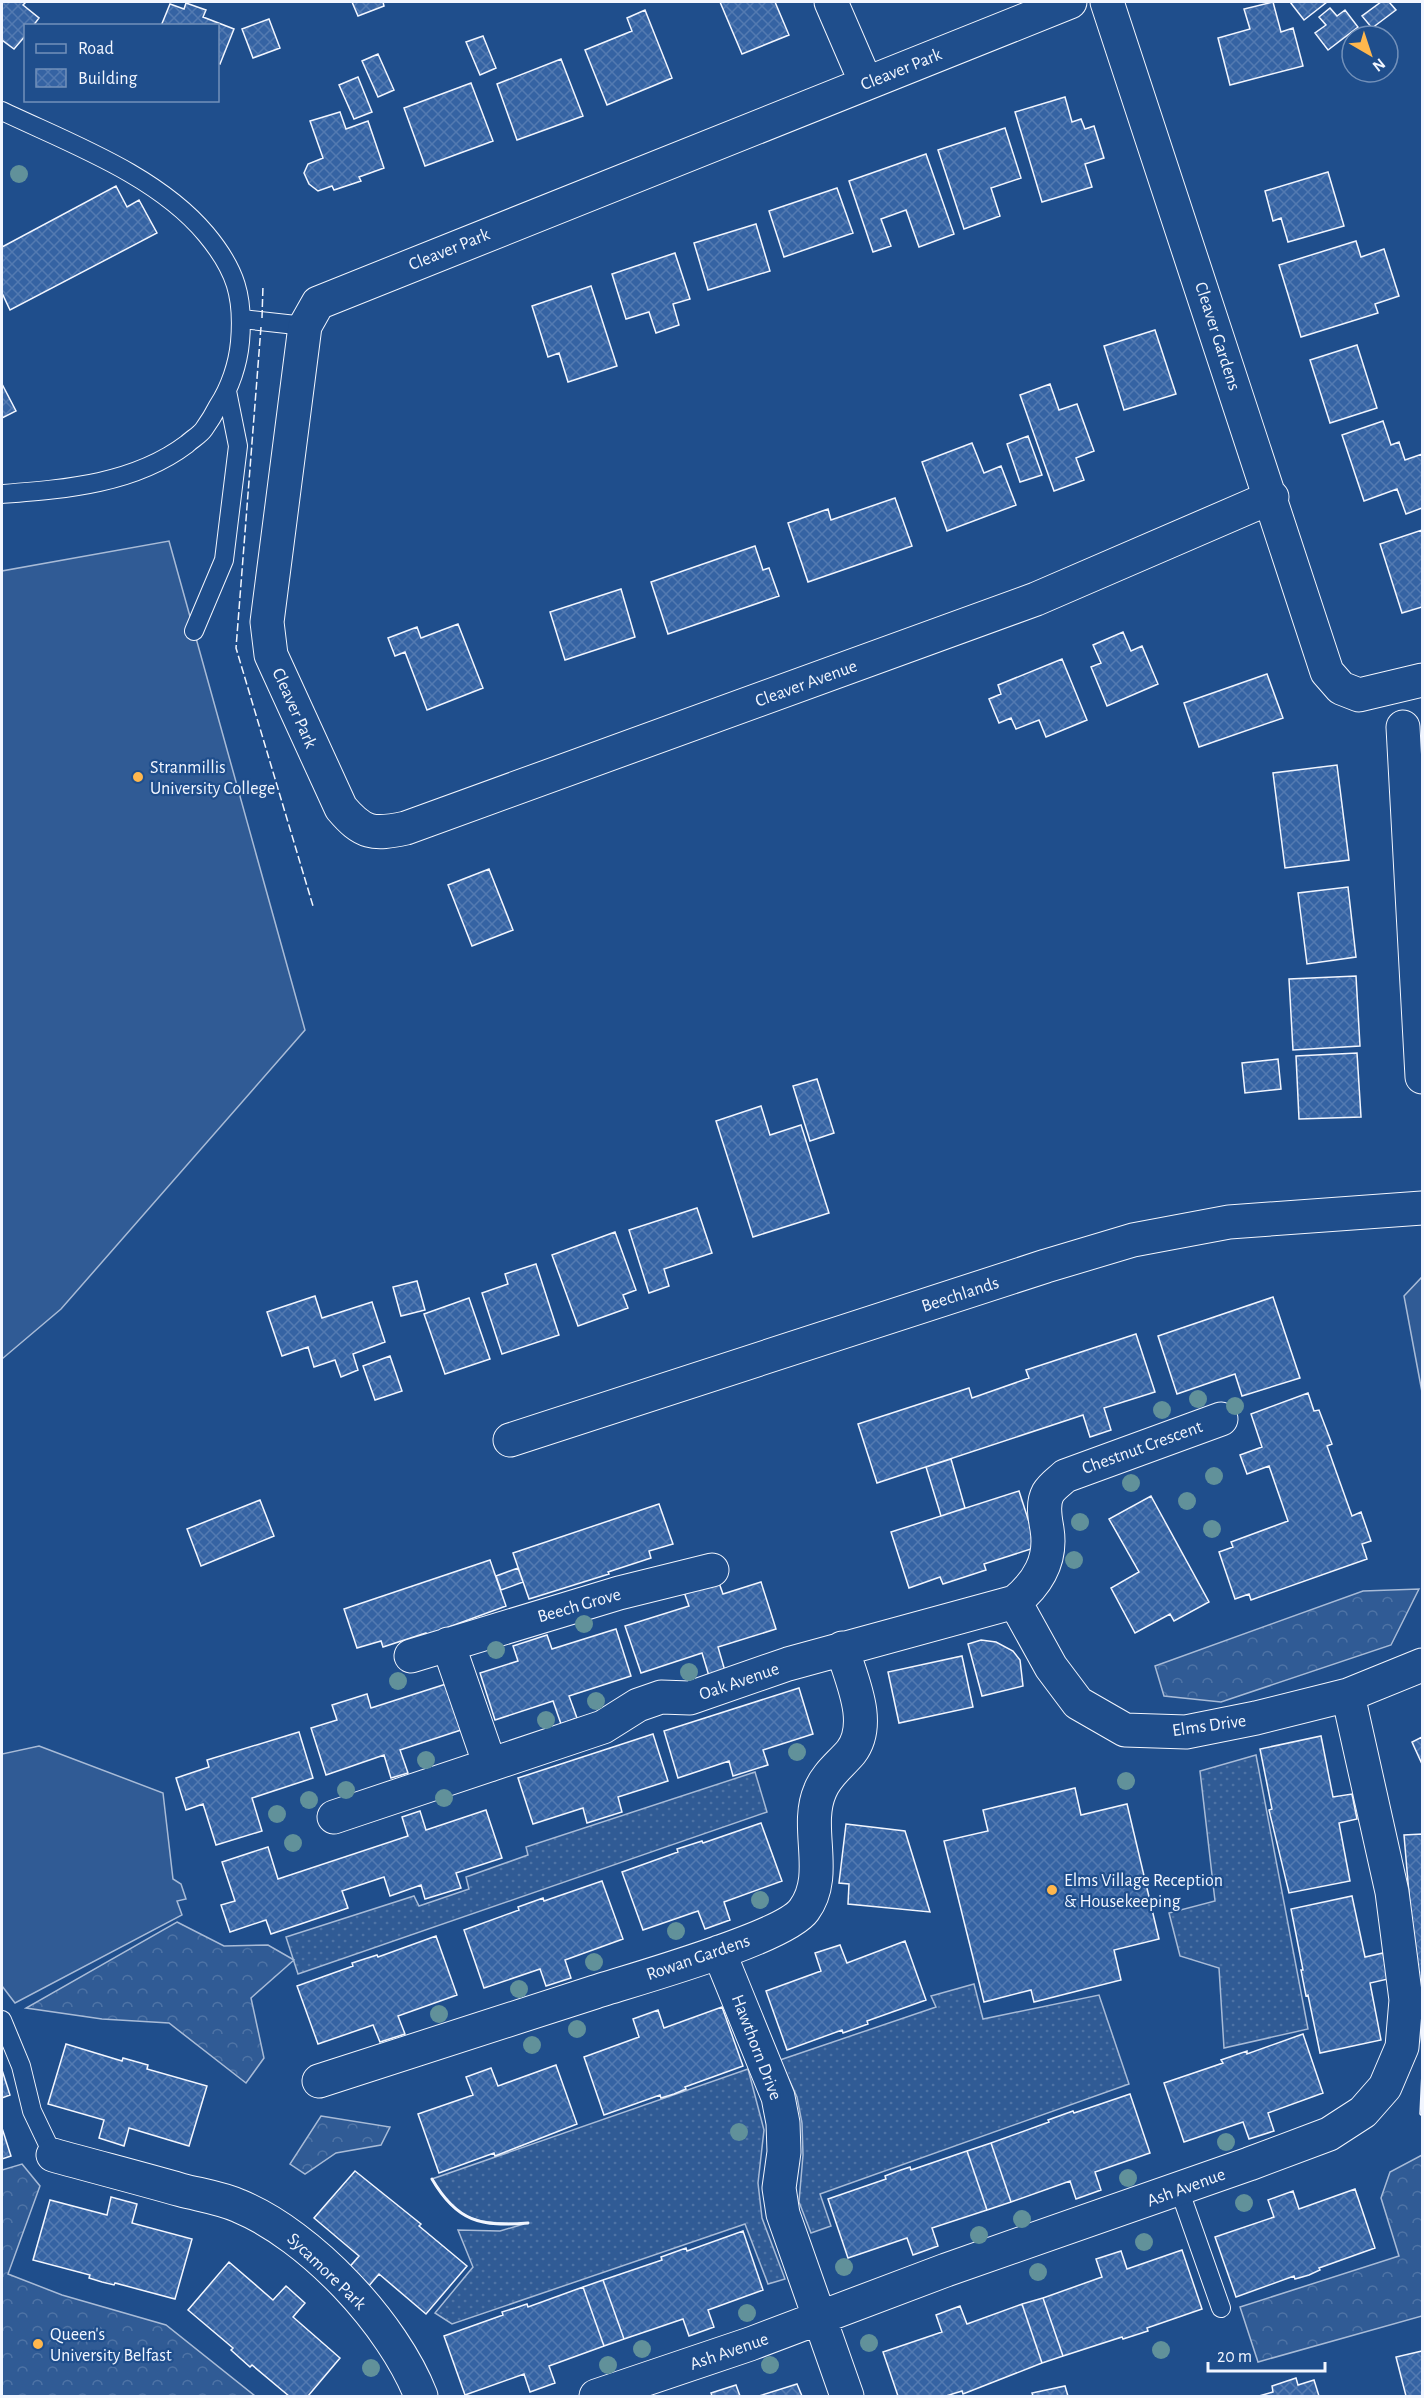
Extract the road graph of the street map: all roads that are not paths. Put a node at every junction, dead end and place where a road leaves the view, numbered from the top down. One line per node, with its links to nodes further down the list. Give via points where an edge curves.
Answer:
1 (831, 2): 4 (street)
2 (1070, 2): 4 (street, Cleaver Park)
3 (1107, 2): 10 (street, Cleaver Gardens)
4 (866, 83): 7 (street, Cleaver Park, via 334,296 318,303)
5 (2, 111): 6 (lane, via 108,161 168,200 205,233 229,266 241,296)
6 (242, 319): 7 (lane); 8 (lane, via 239,350)
7 (305, 327): 14 (street, Cleaver Park, via 267,622 271,655)
8 (227, 391): 9 (lane, via 203,431 168,458 126,476 58,490); 11 (lane, via 238,446 224,560)
9 (2, 494)
10 (1272, 497): 12 (street, Cleaver Gardens, via 1327,672 1341,688 1359,695); 14 (street, Cleaver Avenue, via 1036,598 406,828 377,834 355,825)
11 (194, 631)
12 (1422, 680)
13 (1403, 727): 15 (street)
14 (341, 808)
15 (1422, 1077)
16 (1422, 1208): 18 (street, Beechlands, via 1229,1222 1133,1240)
17 (1221, 1419): 20 (street, Chestnut Crescent, via 1065,1476 1048,1492 1044,1509 1047,1560 1033,1587)
18 (510, 1440)
19 (712, 1570): 21 (street, Beech Grove)
20 (1015, 1602): 22 (street, Oak Avenue); 25 (street, Elms Drive, via 1051,1667 1078,1703 1125,1731 1186,1732)
21 (448, 1644): 23 (street, Beech Grove); 26 (street)
22 (842, 1648): 26 (street, Oak Avenue, via 690,1698 661,1697 638,1705 603,1727); 28 (street, Rowan Gardens, via 859,1705 860,1731 852,1751 819,1791 812,1896 803,1912 787,1925)
23 (411, 1656)
24 (1422, 1665): 25 (street, Elms Drive)
25 (1348, 1695): 32 (street, Ash Avenue, via 1412,1969 1402,2047 1385,2086 1363,2112 1329,2134)
26 (490, 1765): 27 (street, Oak Avenue)
27 (334, 1817)
28 (719, 1952): 30 (street, Rowan Gardens); 34 (street, Hawthorn Drive, via 778,2097 783,2123 779,2188 783,2214)
29 (2, 2020): 31 (lane, via 21,2066 32,2110)
30 (319, 2081)
31 (53, 2155): 35 (street, Sycamore Park, via 238,2205 287,2232 350,2289 389,2334)
32 (1179, 2189): 33 (lane); 34 (street, Ash Avenue)
33 (1221, 2308)
34 (821, 2317): 36 (street, Ash Avenue); 37 (street, Hawthorn Drive)
35 (421, 2397)
36 (596, 2397)
37 (847, 2397)

